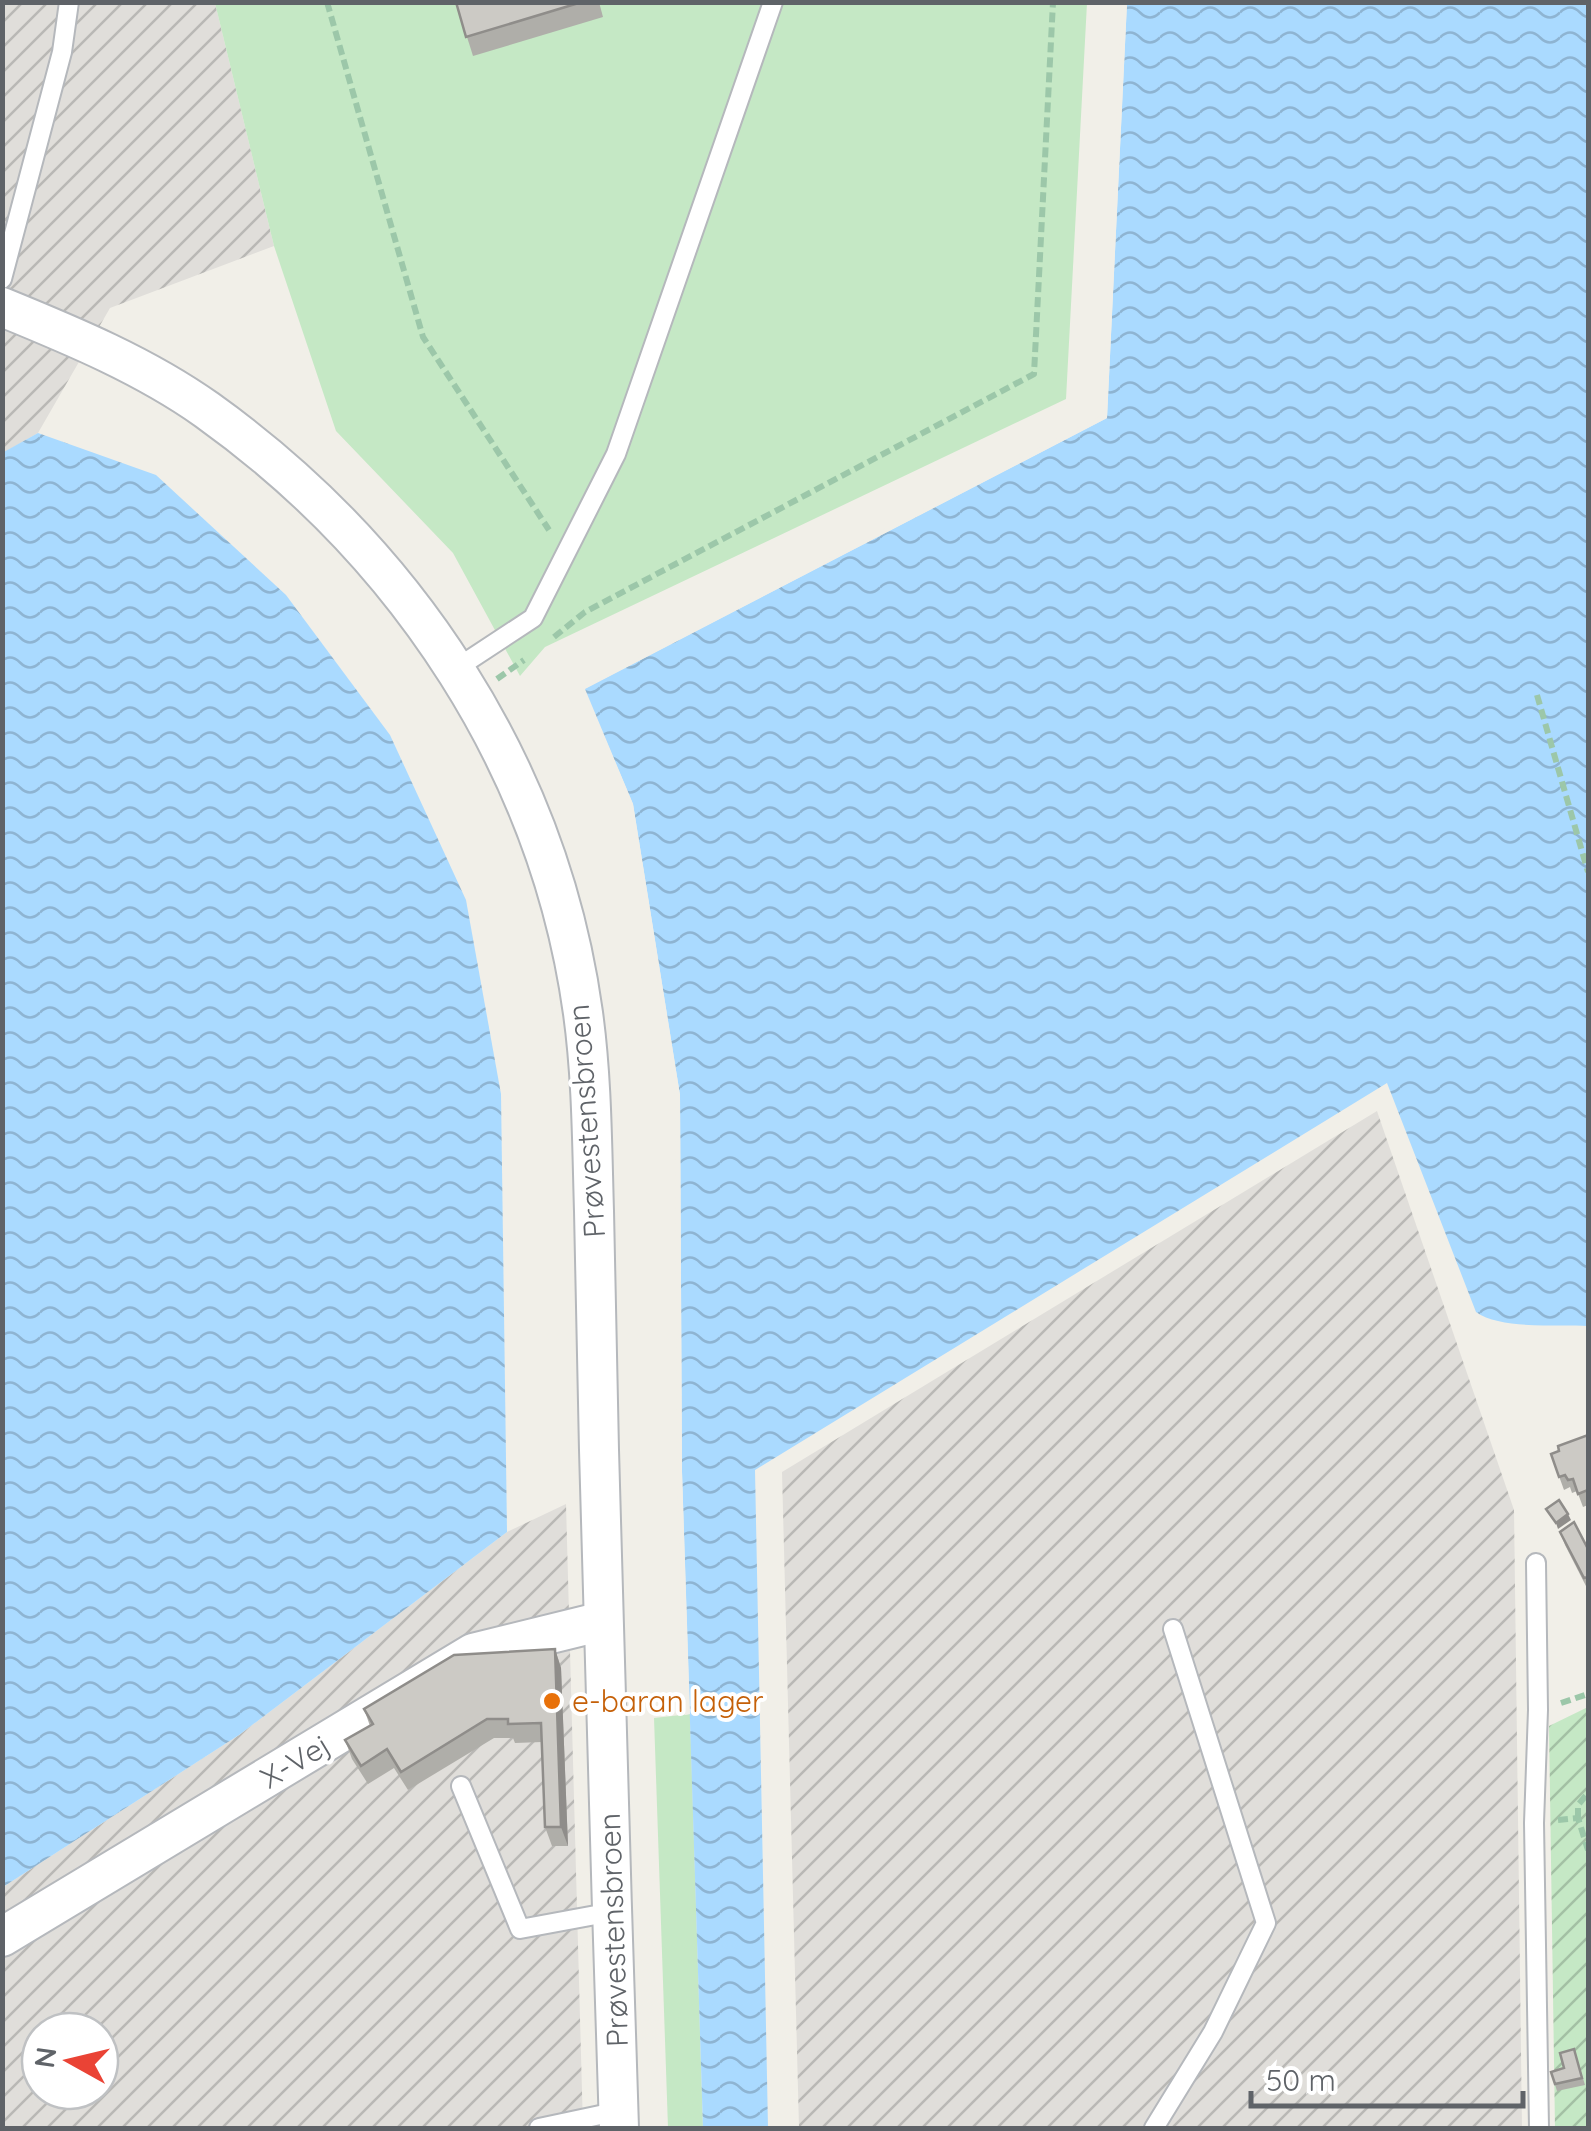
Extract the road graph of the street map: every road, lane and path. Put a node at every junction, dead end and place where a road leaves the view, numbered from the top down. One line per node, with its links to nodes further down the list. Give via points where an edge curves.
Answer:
1 (69, 2): 5 (lane)
2 (327, 2): 7 (path, via 423,337)
3 (773, 2): 7 (lane, via 616,454)
4 (1053, 2): 8 (path, via 1034,374 586,612)
5 (2, 279)
6 (2, 307): 10 (street, Prøvestensbroen, via 98,346 204,408 300,482 384,570)
7 (566, 556): 10 (lane, via 533,618)
8 (542, 646)
9 (528, 656): 10 (path)
10 (464, 682): 14 (street, Prøvestensbroen, via 515,776 557,892 583,1012)
11 (1537, 695): 12 (path)
12 (1588, 872)
13 (1536, 1562): 19 (lane)
14 (603, 1621): 21 (street, Prøvestensbroen); 22 (street, X-Vej, via 473,1653)
15 (1174, 1629): 25 (lane, via 1266,1923 1213,2032)
16 (461, 1786): 21 (lane, via 520,1929)
17 (1588, 1792): 18 (path)
18 (1578, 1818): 19 (path); 20 (path)
19 (1534, 1824): 26 (lane)
20 (1588, 1850)
21 (612, 1912): 23 (street, Prøvestensbroen)
22 (2, 1938)
23 (619, 2120): 24 (lane)
24 (539, 2128)
25 (1154, 2128)
26 (1539, 2128)

